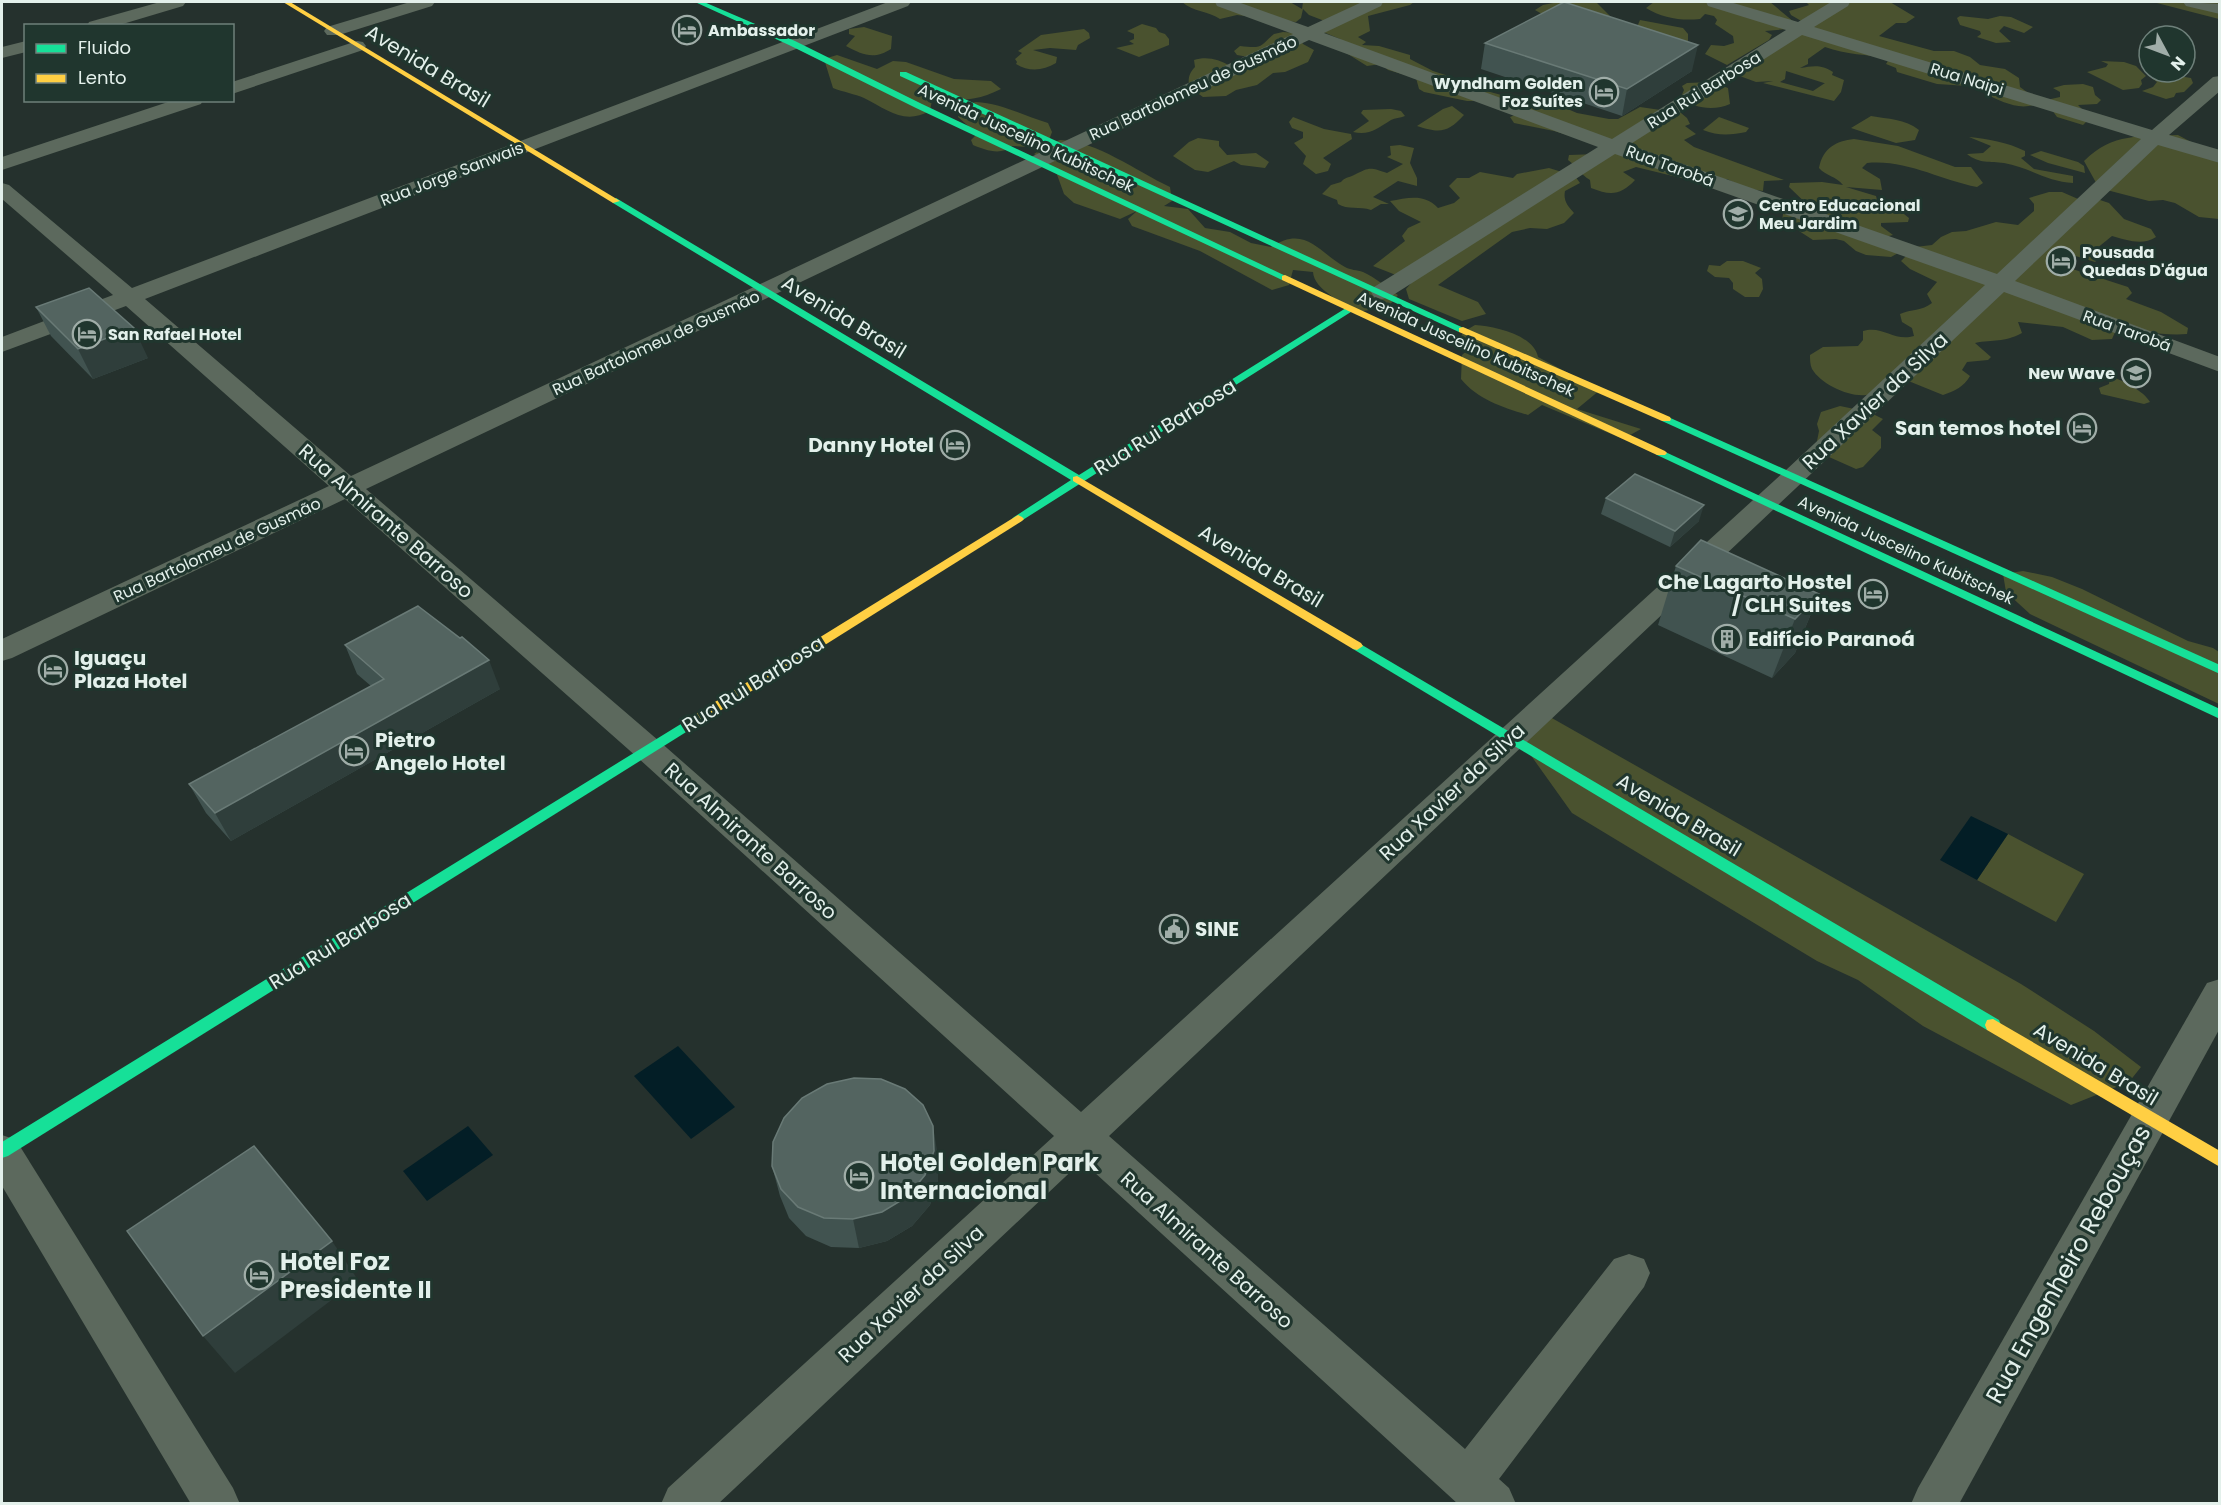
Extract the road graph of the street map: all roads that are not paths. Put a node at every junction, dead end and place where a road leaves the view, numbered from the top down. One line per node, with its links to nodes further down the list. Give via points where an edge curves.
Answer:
1 (177, 2): 12 (street)
2 (286, 2): 14 (street, Avenida Brasil)
3 (426, 2): 14 (street)
4 (699, 2): 16 (street, Avenida Juscelino Kubitschek)
5 (902, 2): 17 (street, Rua Jorge Sanwais)
6 (1223, 2): 15 (street, Rua Tarobá)
7 (1375, 2): 15 (street, Rua Bartolomeu de Gusmão)
8 (1714, 2): 13 (street, Rua Naipi)
9 (1842, 2): 13 (street, Rua Rui Barbosa)
10 (2192, 2): 11 (street)
11 (2220, 9)
12 (102, 24)
13 (1801, 27): 26 (street, Rua Naipi); 27 (street, Rua Rui Barbosa)
14 (333, 31): 19 (street, Avenida Brasil)
15 (1308, 33): 27 (street, Rua Tarobá); 29 (street, Rua Bartolomeu de Gusmão)
16 (794, 34): 17 (street, Rua Jorge Sanwais); 28 (street, Rua Jorge Sanwais); 31 (street, Avenida Juscelino Kubitschek)
17 (816, 34): 18 (street)
18 (836, 44)
19 (357, 46): 24 (street); 28 (street, Avenida Brasil)
20 (24, 47): 21 (street)
21 (2, 53)
22 (887, 67): 29 (street, Avenida Juscelino Kubitschek)
23 (2220, 81): 26 (street, Rua Xavier da Silva)
24 (234, 87)
25 (188, 102): 32 (street)
26 (2155, 137): 30 (street, Rua Naipi); 38 (street, Rua Xavier da Silva)
27 (1614, 146): 38 (street, Rua Tarobá); 40 (street, Rua Rui Barbosa)
28 (524, 147): 39 (street, Avenida Brasil); 41 (street, Rua Jorge Sanwais)
29 (1065, 148): 31 (street, Rua Bartolomeu de Gusmão); 34 (street, Avenida Juscelino Kubitschek)
30 (2220, 157)
31 (1036, 161): 35 (street, Avenida Juscelino Kubitschek); 39 (street, Rua Bartolomeu de Gusmão)
32 (2, 164)
33 (2, 189): 41 (street, Rua Almirante Barroso)
34 (1191, 204): 35 (street, via 1166,209); 36 (street, Avenida Juscelino Kubitschek)
35 (1133, 207): 37 (street, Avenida Juscelino Kubitschek)
36 (1245, 230): 37 (street); 40 (street, Avenida Juscelino Kubitschek)
37 (1193, 233): 42 (street, Avenida Juscelino Kubitschek)
38 (2001, 283): 44 (street, Rua Tarobá); 45 (street, Rua Xavier da Silva)
39 (764, 292): 46 (street, Avenida Brasil); 47 (street, Rua Bartolomeu de Gusmão)
40 (1382, 292): 45 (street, Avenida Juscelino Kubitschek)
41 (128, 296): 43 (street, Rua Jorge Sanwais); 47 (street, Rua Almirante Barroso)
42 (1349, 310): 46 (street, Rua Rui Barbosa); 48 (street, Avenida Juscelino Kubitschek, via 1543,396)
43 (2, 345)
44 (2220, 365)
45 (1795, 476): 48 (street, Rua Xavier da Silva); 50 (street, Avenida Juscelino Kubitschek)
46 (1080, 481): 52 (street, Avenida Brasil); 53 (street, Rua Rui Barbosa)
47 (347, 489): 49 (street, Rua Bartolomeu de Gusmão); 53 (street, Rua Almirante Barroso)
48 (1765, 503): 51 (street, Avenida Juscelino Kubitschek); 52 (street, Rua Xavier da Silva)
49 (2, 651)
50 (2220, 670)
51 (2220, 715)
52 (1511, 737): 55 (street, Avenida Brasil); 56 (street, Rua Xavier da Silva)
53 (648, 749): 56 (street, Rua Almirante Barroso); 57 (street, Rua Rui Barbosa)
54 (2220, 993): 55 (street, Rua Engenheiro Rebouças)
55 (2150, 1118): 58 (street, Avenida Brasil); 63 (street, Rua Engenheiro Rebouças)
56 (1081, 1136): 60 (street, Rua Almirante Barroso); 62 (street, Rua Xavier da Silva)
57 (2, 1151): 61 (street)
58 (2220, 1160)
59 (1629, 1273): 60 (street)
60 (1480, 1493)
61 (217, 1503)
62 (684, 1503)
63 (1934, 1503)

